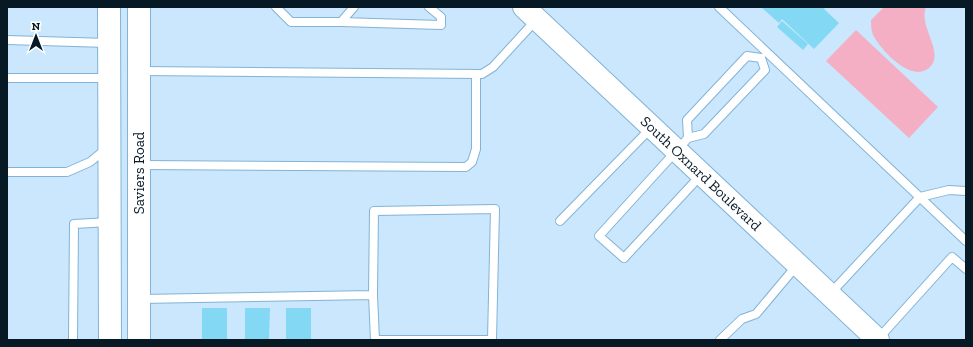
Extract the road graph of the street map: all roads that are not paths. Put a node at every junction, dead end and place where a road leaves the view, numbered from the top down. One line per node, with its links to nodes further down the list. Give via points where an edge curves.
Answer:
1 (109, 7): 10 (main road, Saviers Road)
2 (139, 7): 12 (main road, Saviers Road)
3 (276, 7): 8 (lane, via 291,22)
4 (354, 7): 8 (lane)
5 (429, 7): 8 (lane, via 441,17 441,25)
6 (720, 7): 11 (lane)
7 (530, 13): 13 (lane, via 493,67 482,74); 16 (main road, South Oxnard Boulevard)
8 (341, 22)
9 (7, 40): 10 (lane)
10 (109, 43): 15 (main road, Saviers Road)
11 (764, 55): 17 (lane, via 765,70 704,134); 17 (lane, via 747,56 688,120); 23 (lane)
12 (140, 71): 13 (lane); 19 (main road, Saviers Road)
13 (476, 74): 19 (lane, via 476,149 472,162 466,167)
14 (7, 78): 15 (lane)
15 (109, 78): 18 (main road, Saviers Road)
16 (652, 127): 17 (main road, South Oxnard Boulevard); 24 (lane)
17 (683, 144): 21 (main road, South Oxnard Boulevard); 21 (lane, via 599,236 624,258)
18 (109, 146): 20 (lane, via 90,162 67,172); 25 (main road, Saviers Road)
19 (139, 165): 31 (main road, Saviers Road)
20 (7, 172)
21 (702, 174): 27 (main road, South Oxnard Boulevard)
22 (966, 191): 23 (lane, via 949,190)
23 (920, 197): 26 (lane); 29 (lane)
24 (560, 221)
25 (109, 222): 32 (lane, via 74,224); 33 (main road, Saviers Road)
26 (966, 241)
27 (798, 264): 29 (main road, South Oxnard Boulevard); 35 (lane, via 756,314 742,319)
28 (966, 269): 36 (lane, via 952,257)
29 (829, 294): 36 (main road, South Oxnard Boulevard)
30 (373, 295): 30 (lane, via 374,211 495,209 492,340 375,340); 31 (lane)
31 (139, 299): 34 (main road, Saviers Road)
32 (73, 340)
33 (110, 340)
34 (139, 340)
35 (720, 340)
36 (878, 340)

